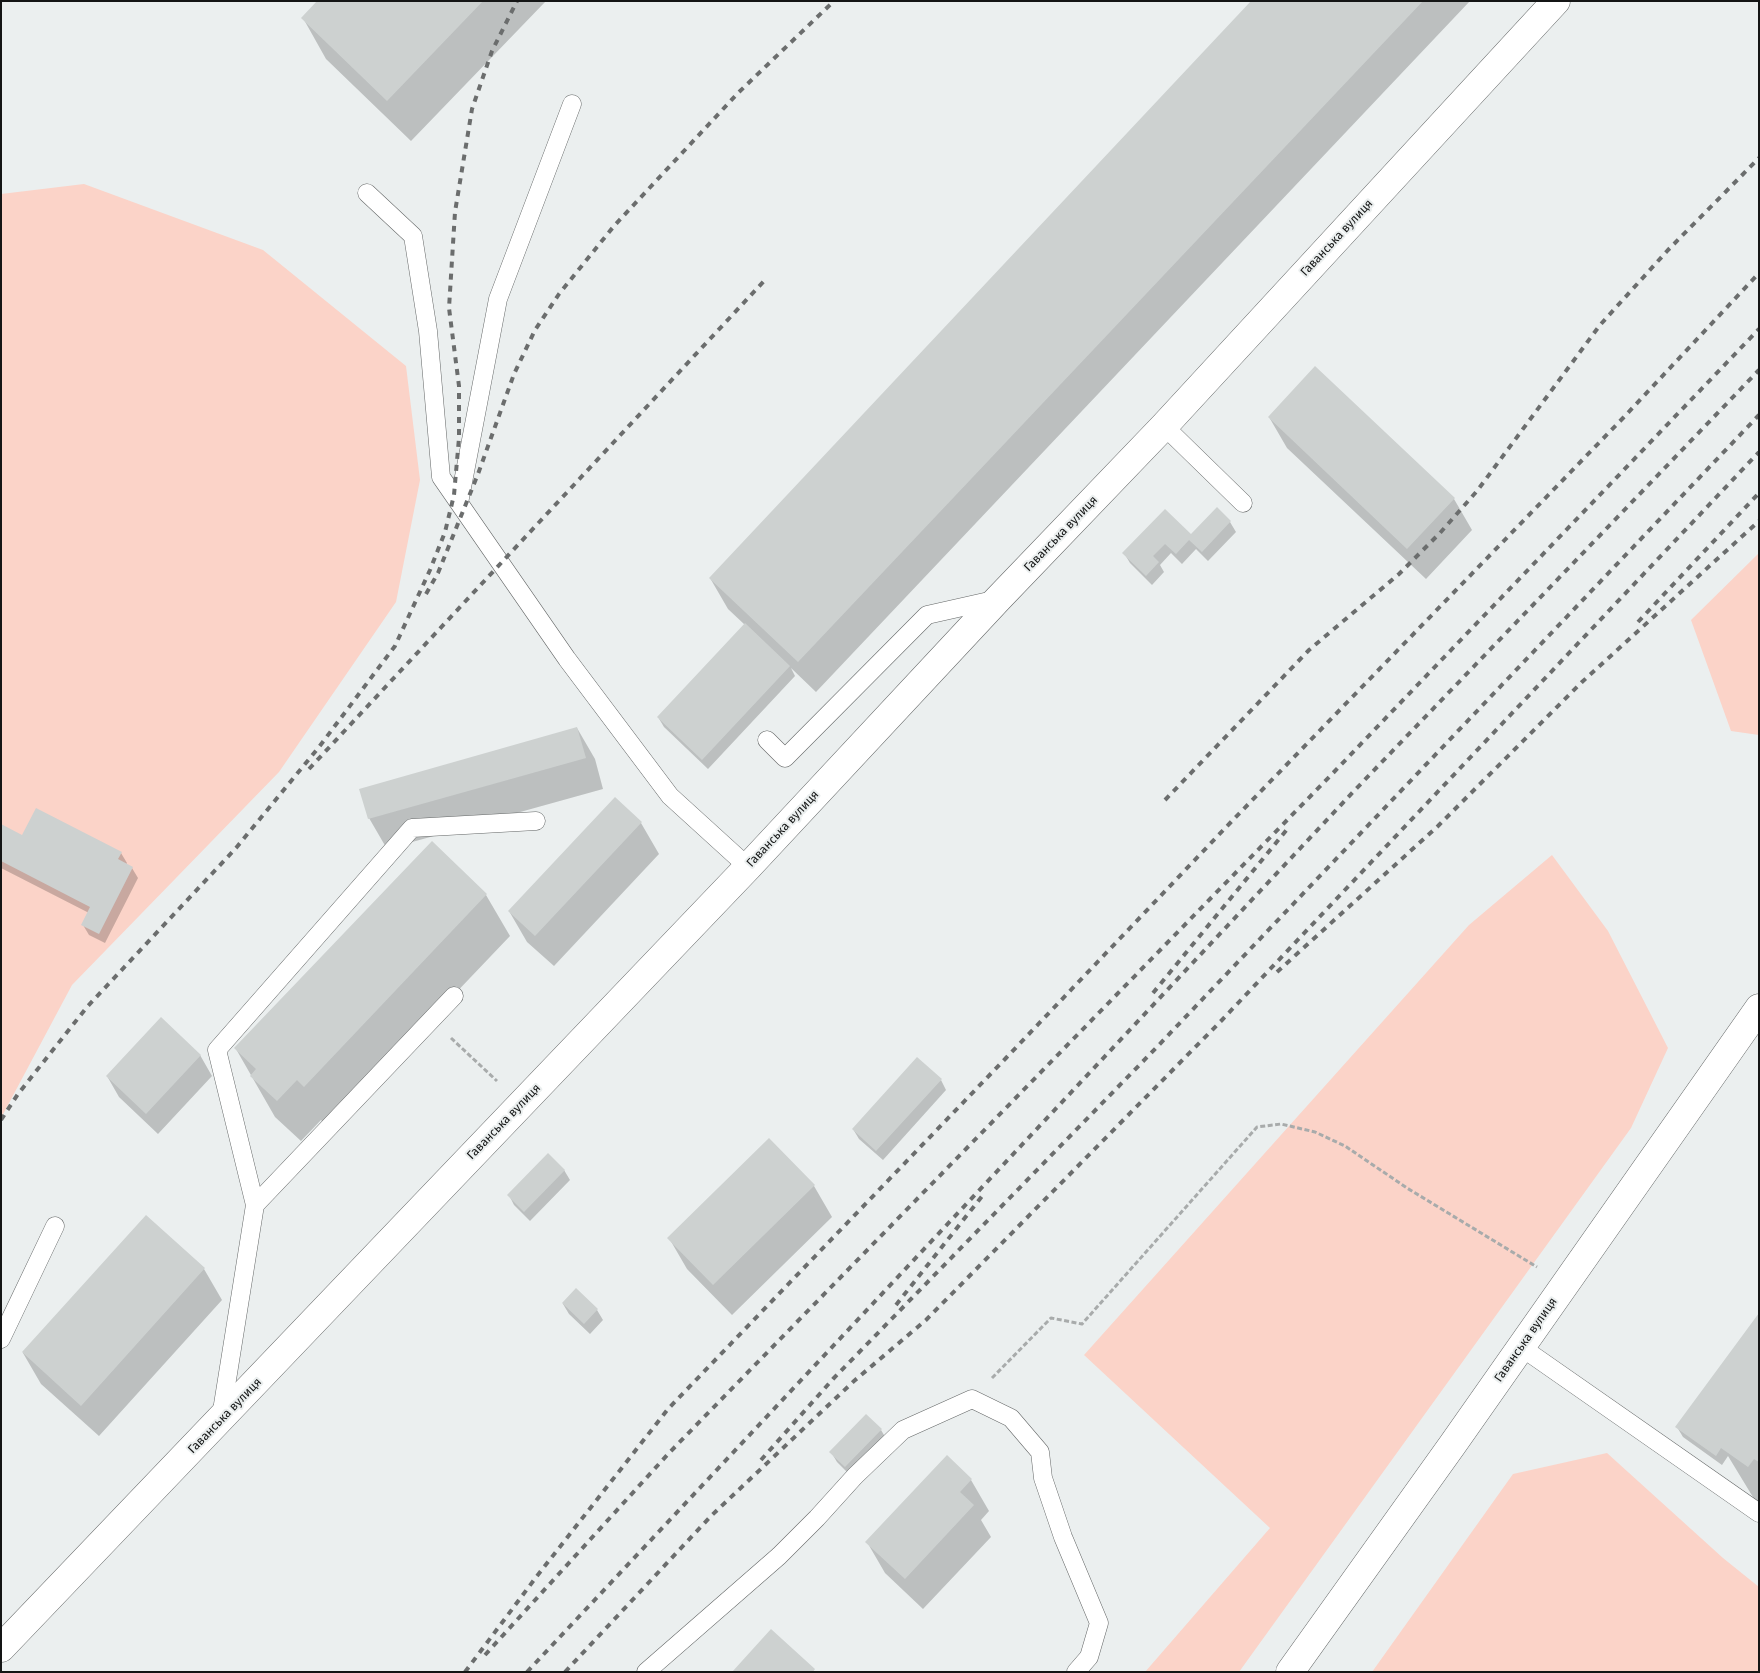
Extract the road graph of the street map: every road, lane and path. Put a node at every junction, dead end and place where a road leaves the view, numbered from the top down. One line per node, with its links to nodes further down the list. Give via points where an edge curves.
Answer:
1 (1556, 1): 4 (street, Гаванська вулиця)
2 (572, 104): 5 (lane, via 498,299)
3 (367, 193): 5 (lane, via 413,236 428,332 441,477)
4 (1164, 426): 6 (lane); 7 (street, Гаванська вулиця)
5 (459, 503): 10 (lane, via 567,659 670,796)
6 (1243, 503)
7 (998, 599): 8 (lane, via 928,614 785,758); 10 (street, Гаванська вулиця)
8 (766, 740)
9 (536, 821): 15 (lane, via 412,828 217,1050)
10 (748, 867): 21 (street, Гаванська вулиця)
11 (454, 996): 15 (lane)
12 (1759, 1008): 19 (street, Гаванська вулиця)
13 (452, 1040): 14 (path)
14 (477, 1062)
15 (254, 1205): 21 (lane)
16 (55, 1226): 18 (lane)
17 (1542, 1270): 20 (path, via 1472,1229 1346,1146 1315,1132 1281,1124 1257,1127 1082,1324 1050,1318)
18 (1, 1339)
19 (1521, 1347): 22 (lane); 26 (street, Гаванська вулиця)
20 (972, 1399): 24 (lane, via 903,1430 779,1556); 25 (lane, via 1011,1418 1040,1452 1043,1478 1063,1537 1099,1623 1089,1657)
21 (220, 1420): 23 (street, Гаванська вулиця)
22 (1759, 1513)
23 (1, 1648)
24 (646, 1672)
25 (1076, 1672)
26 (1290, 1672)

